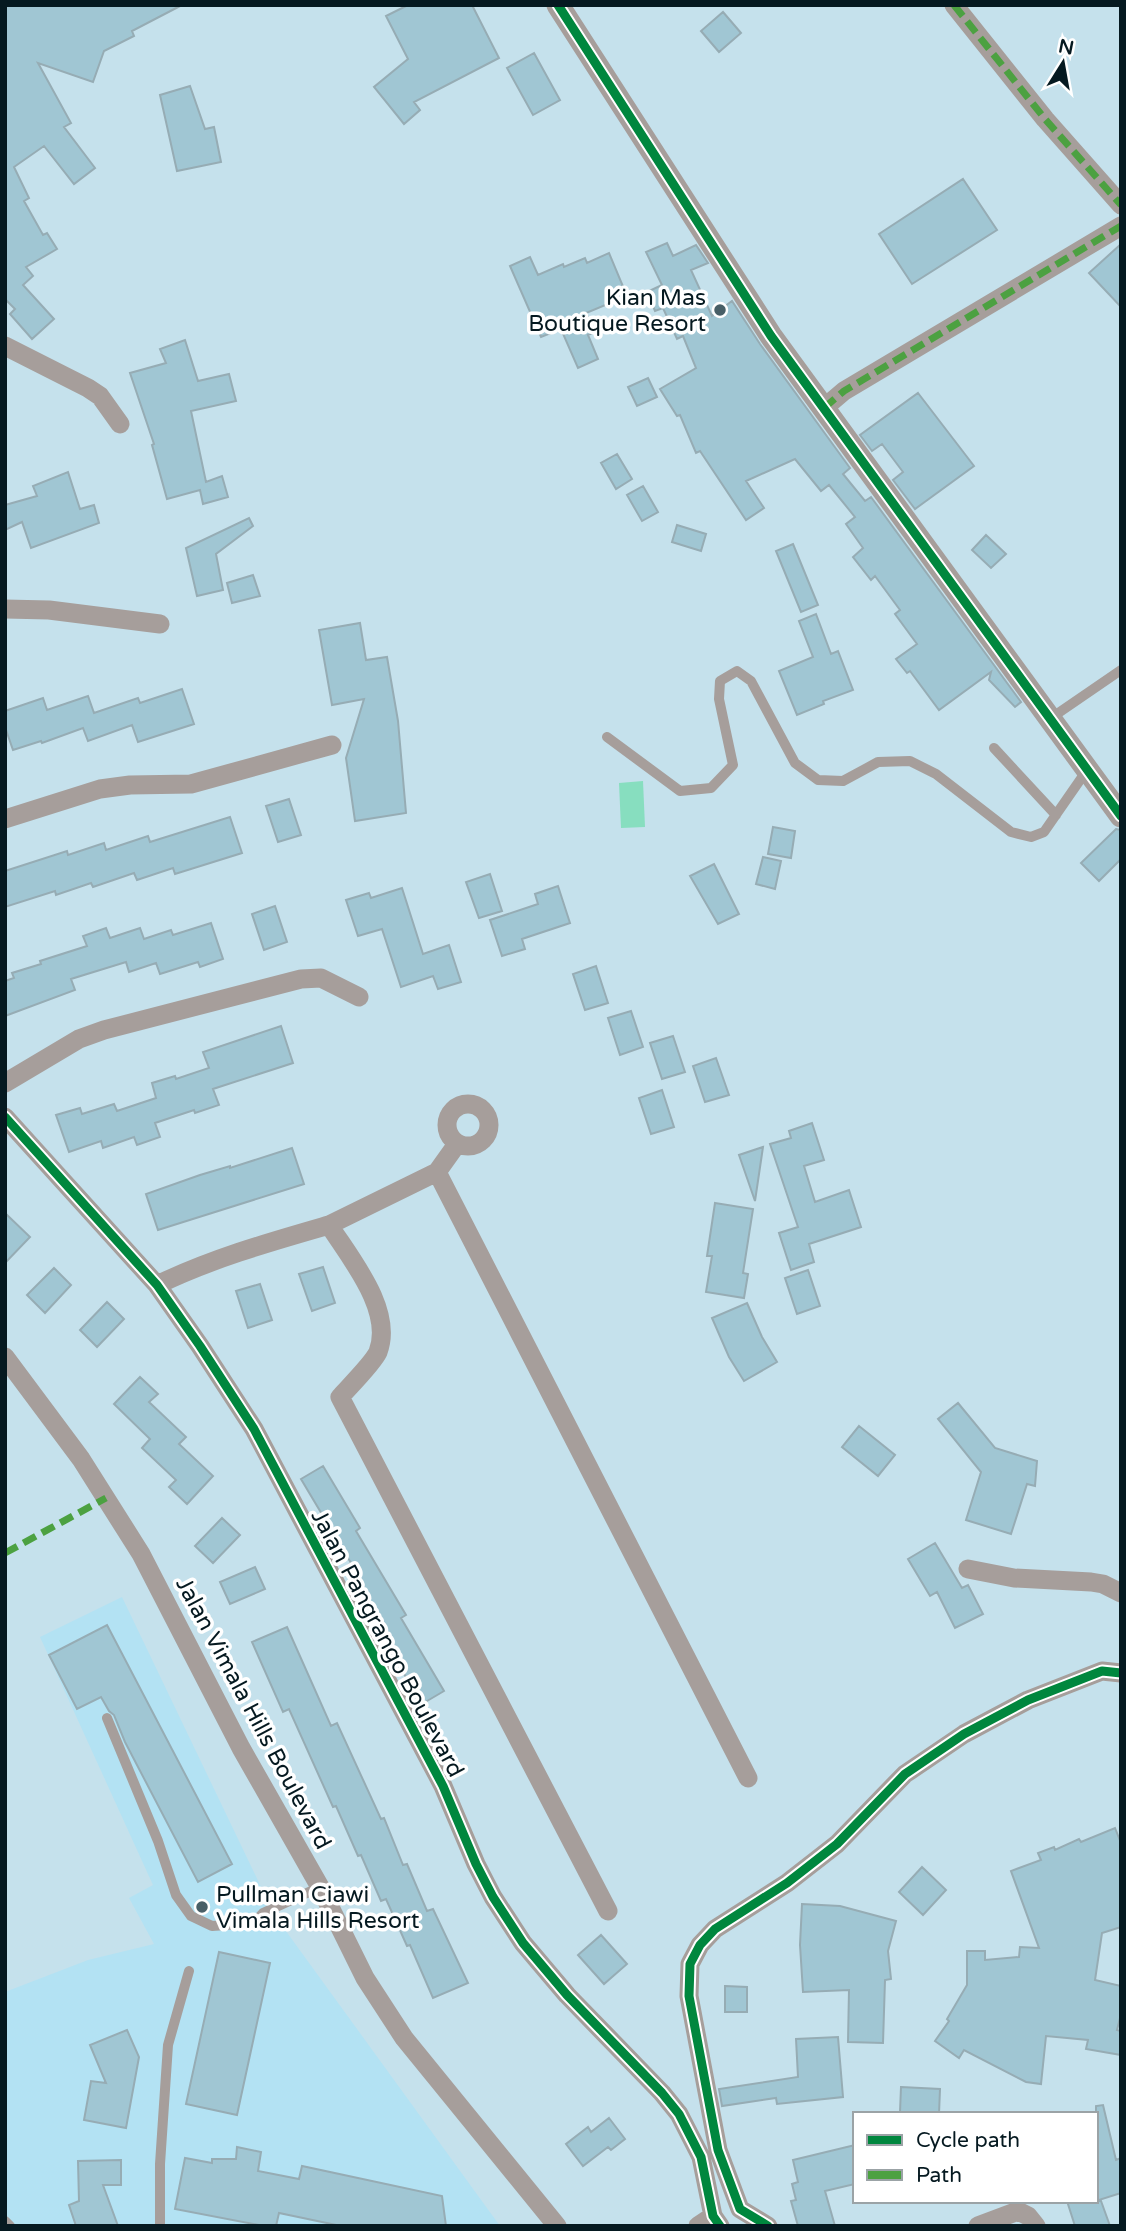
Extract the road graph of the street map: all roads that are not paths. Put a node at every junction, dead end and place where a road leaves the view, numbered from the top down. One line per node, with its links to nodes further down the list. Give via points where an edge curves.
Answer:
1 (558, 5): 6 (street, via 771,336)
2 (954, 5): 3 (street)
3 (1121, 205)
4 (1121, 226): 6 (street, via 844,391)
5 (5, 346): 7 (street, via 100,396)
6 (824, 408): 11 (street)
7 (120, 424)
8 (5, 609): 9 (street)
9 (160, 624)
10 (1121, 670): 11 (lane)
11 (1050, 719): 15 (street)
12 (607, 737): 16 (lane, via 680,791 711,788 733,765 719,699 720,681 737,671 751,681 795,763 818,780 843,781 878,762 910,761 936,774 1011,832 1031,837 1044,832)
13 (332, 745): 18 (street, via 191,784 100,789)
14 (994, 748): 16 (lane)
15 (1087, 769): 16 (lane); 17 (street)
16 (1056, 815)
17 (1121, 816)
18 (5, 819)
19 (359, 998): 20 (street, via 321,978 301,979 104,1030 79,1039)
20 (5, 1083)
21 (5, 1117): 25 (street, Jalan Pangrango Boulevard)
22 (457, 1144): 23 (street)
23 (437, 1172): 24 (street); 31 (street)
24 (329, 1225): 25 (street, via 233,1253); 33 (street, via 374,1296 381,1328 378,1352 340,1397)
25 (157, 1285): 35 (street, Jalan Pangrango Boulevard, via 254,1429 443,1786 475,1864 505,1918 567,1995 679,2114 701,2157)
26 (5, 1357): 32 (street, Jalan Vimala Hills Boulevard, via 81,1459 141,1554 241,1748)
27 (968, 1569): 28 (street, via 1027,1579 1091,1582)
28 (1121, 1593)
29 (1121, 1673): 40 (street, via 1102,1671 1028,1700 964,1734 905,1774 827,1852 715,1929 700,1945 690,1964 689,1996 718,2150 740,2208)
30 (107, 1718): 32 (lane, via 176,1895 191,1916 212,1926 254,1923 264,1913)
31 (748, 1778)
32 (320, 1887): 39 (street, Jalan Vimala Hills Boulevard, via 389,2017)
33 (608, 1911)
34 (189, 1970): 38 (lane, via 169,2045)
35 (710, 2216)
36 (5, 2221): 37 (lane)
37 (10, 2226)
38 (160, 2226)
39 (557, 2226)
40 (768, 2226)
41 (978, 2226): 42 (street, via 1018,2211)
42 (1037, 2226)

